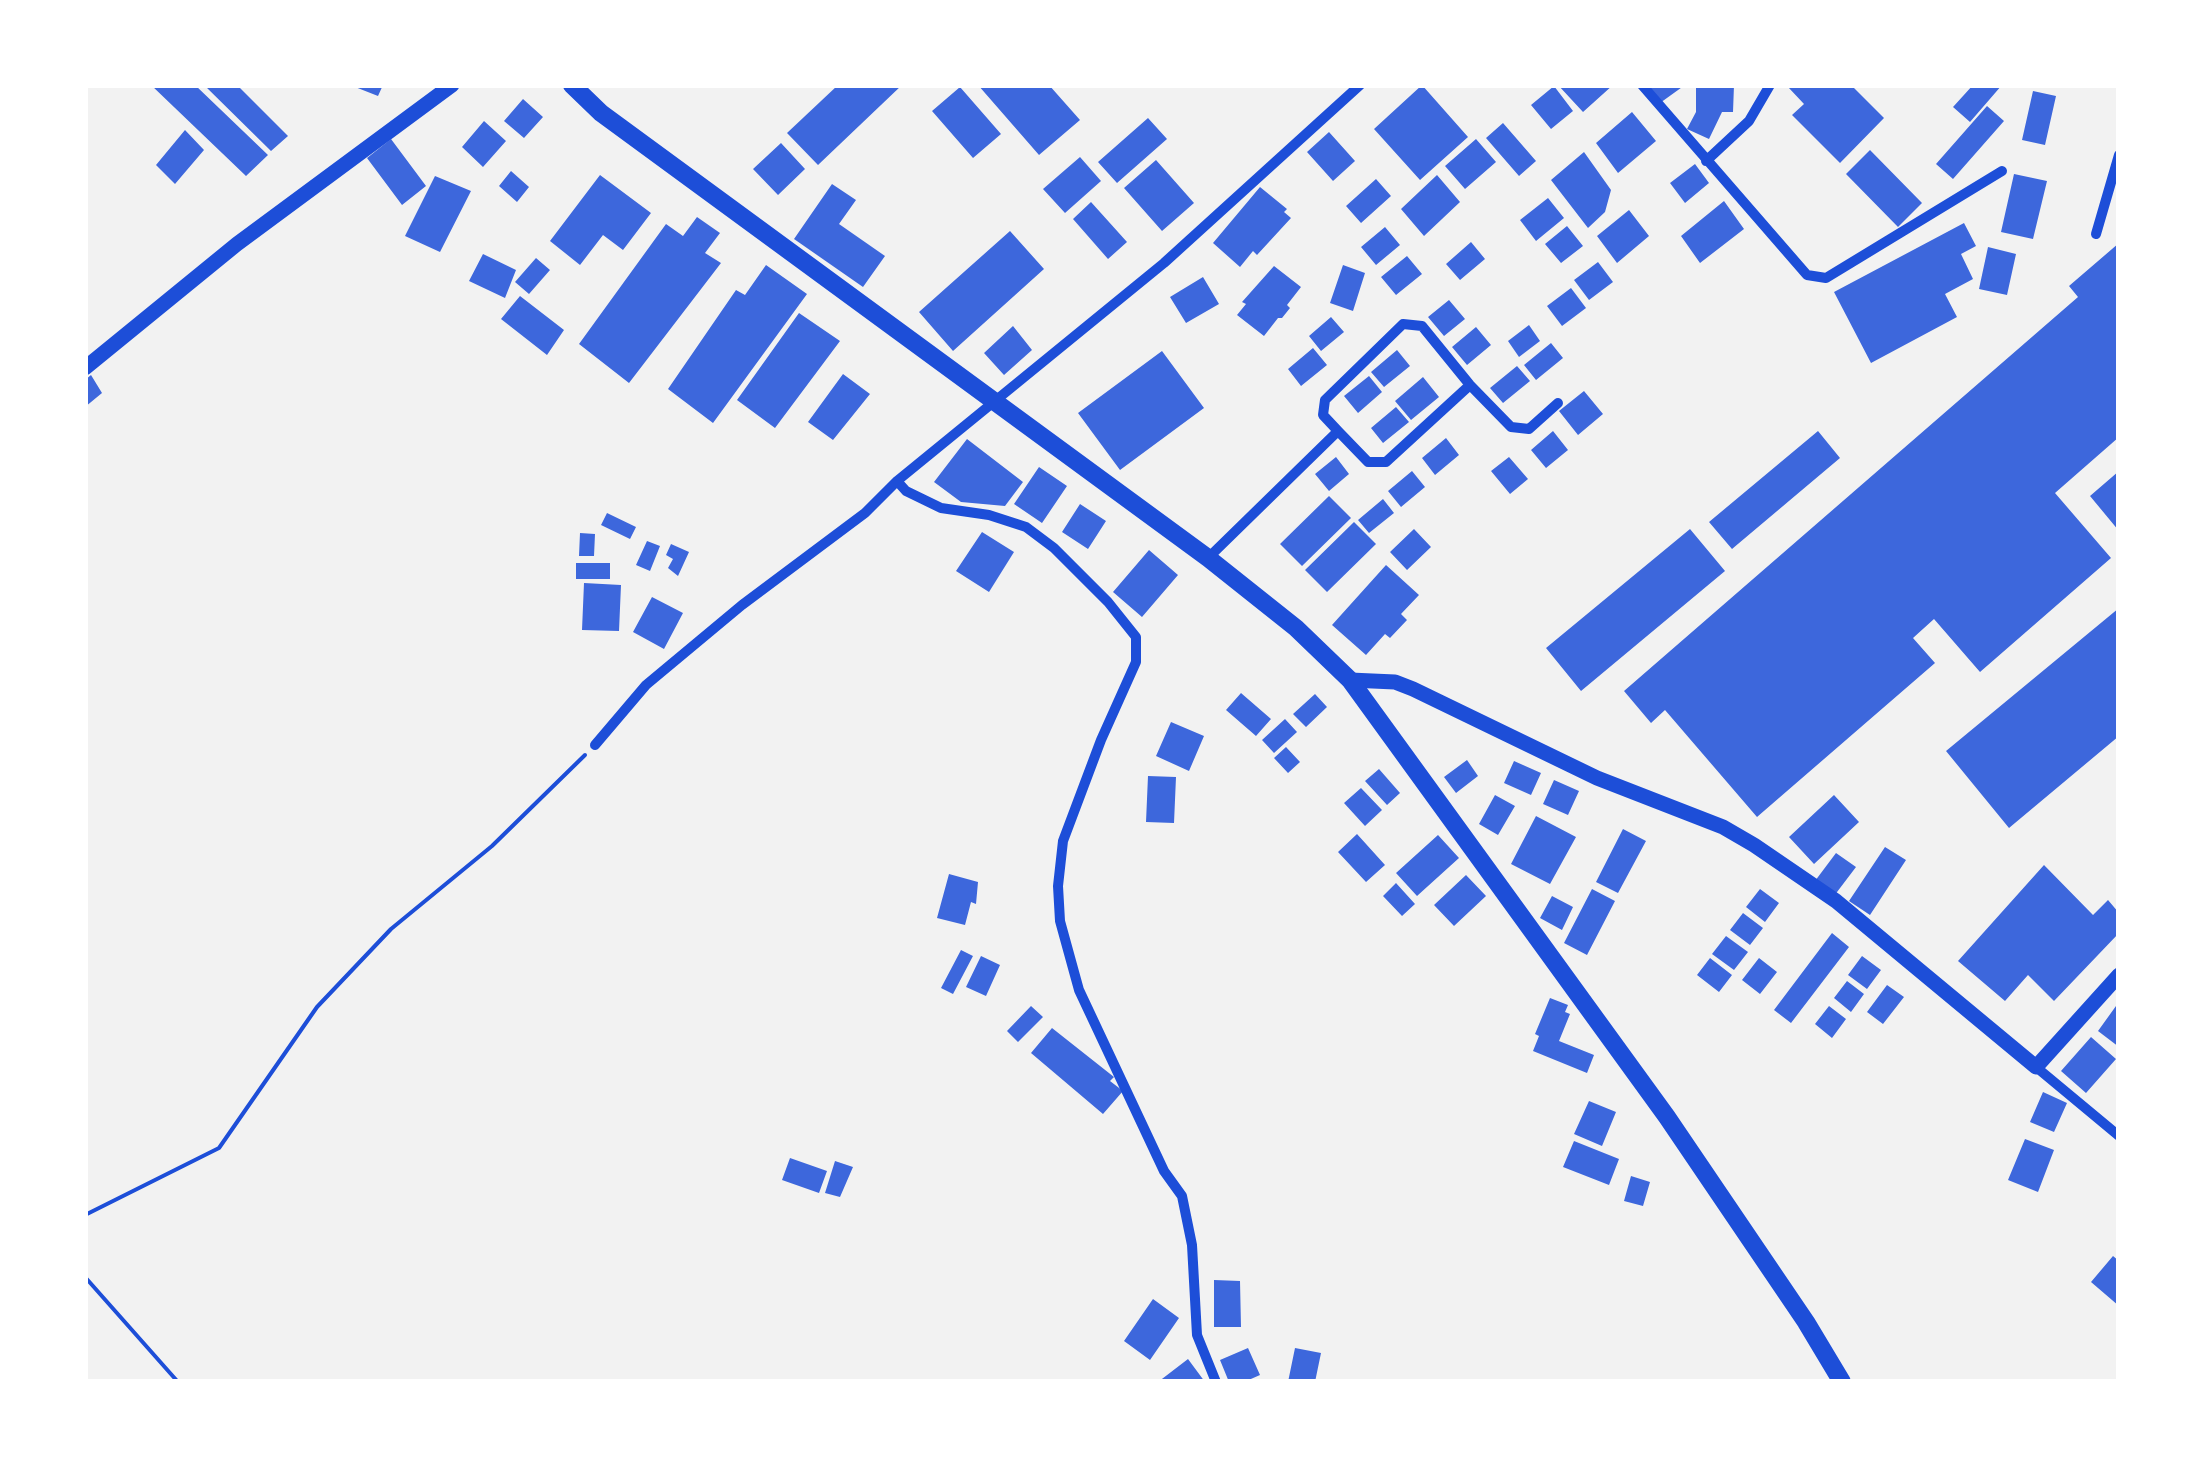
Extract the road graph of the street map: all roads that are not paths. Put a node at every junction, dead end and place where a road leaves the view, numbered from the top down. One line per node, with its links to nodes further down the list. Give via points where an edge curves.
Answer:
1 (452, 85): 10 (street, via 237,244)
2 (572, 85): 12 (main road, via 601,113)
3 (1360, 85): 12 (street, via 1219,215)
4 (1642, 85): 7 (street)
5 (1770, 85): 7 (street, via 1749,121)
6 (2119, 155): 9 (street)
7 (1706, 161): 8 (street, via 1806,275 1826,278)
8 (2002, 171)
9 (2096, 234)
10 (85, 368)
11 (1470, 385): 13 (street, via 1511,427 1529,429); 14 (street, via 1386,462 1368,462); 14 (street, via 1422,326 1404,324 1324,400 1323,415)
12 (997, 402): 15 (street); 16 (main road)
13 (1558, 403)
14 (1338, 432): 16 (street)
15 (897, 481): 18 (street, via 646,684); 22 (street, via 941,508 1026,527 1136,637 1136,662 1063,840 1060,921 1079,990 1164,1172 1182,1196 1198,1335)
16 (1208, 558): 17 (main road)
17 (1350, 680): 20 (street, via 1395,682 1597,778 1723,827 1836,901); 23 (main road, via 1667,1117)
18 (595, 745)
19 (2119, 975): 20 (street)
20 (2036, 1066): 21 (street)
21 (2119, 1136)
22 (1216, 1382)
23 (1842, 1382)

